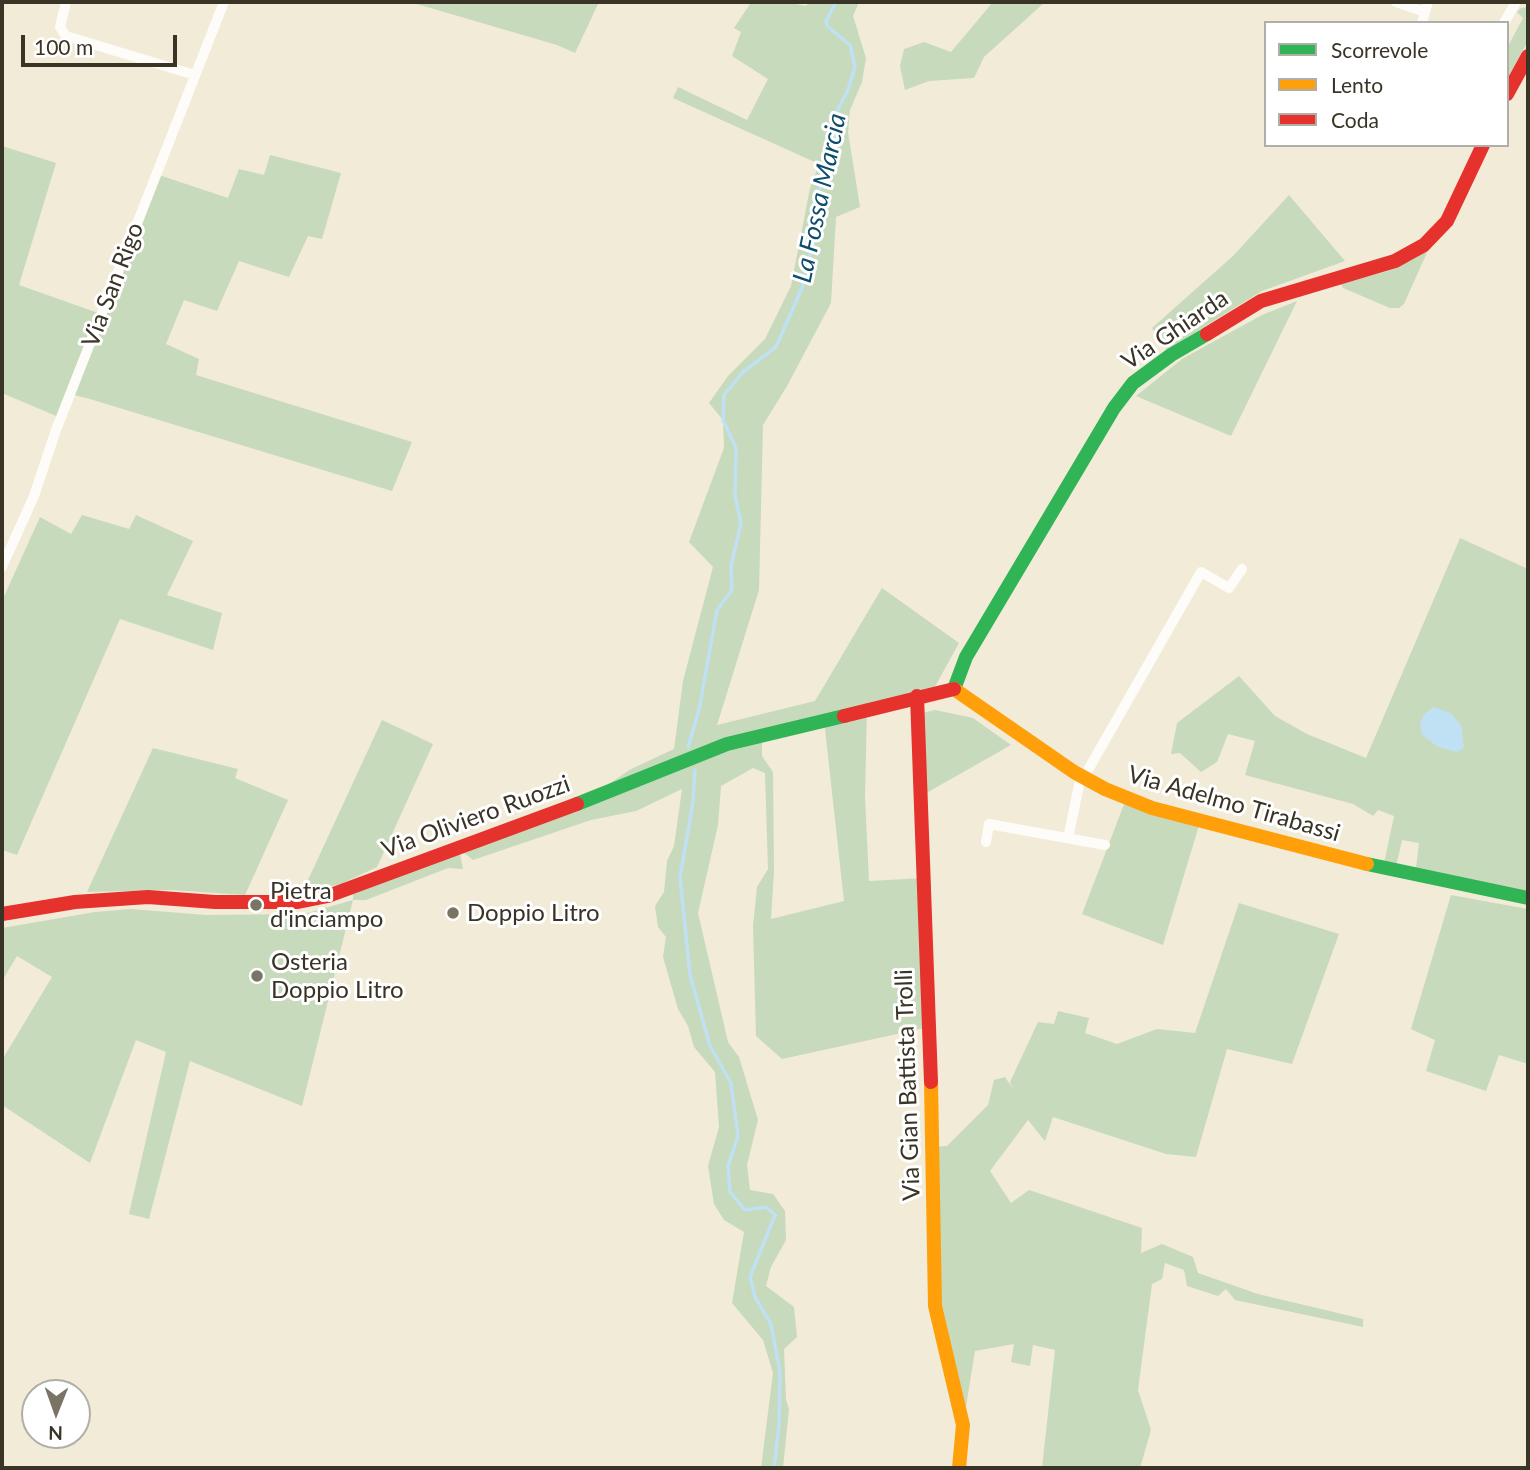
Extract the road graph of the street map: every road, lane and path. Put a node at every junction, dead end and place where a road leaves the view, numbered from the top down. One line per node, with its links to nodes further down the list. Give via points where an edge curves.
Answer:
1 (66, 2): 8 (street, via 60,27 66,36)
2 (224, 2): 8 (street, Via San Rigo)
3 (1396, 2): 5 (street)
4 (1516, 2): 6 (street)
5 (1427, 7)
6 (1505, 21)
7 (1528, 56): 9 (street)
8 (195, 75): 11 (street, Via San Rigo, via 34,496)
9 (1509, 90)
10 (1482, 147): 13 (street, Via Ghiarda, via 1447,221 1424,245 1395,261 1261,301 1133,383 966,657)
11 (2, 567)
12 (1242, 569): 15 (street, via 1229,587 1201,572)
13 (954, 689): 14 (street, Via Oliviero Ruozzi); 15 (street, Via Adelmo Tirabassi)
14 (917, 696): 20 (street, Via Oliviero Ruozzi, via 727,744 328,896 269,903 148,897); 21 (street, Via Gian Battista Trolli, via 935,1306 963,1425)
15 (1082, 776): 16 (street); 19 (street, Via Adelmo Tirabassi, via 1160,811 1415,876)
16 (1068, 838): 17 (street, via 989,824); 18 (street)
17 (986, 842)
18 (1105, 845)
19 (1528, 898)
20 (2, 914)
21 (959, 1468)

